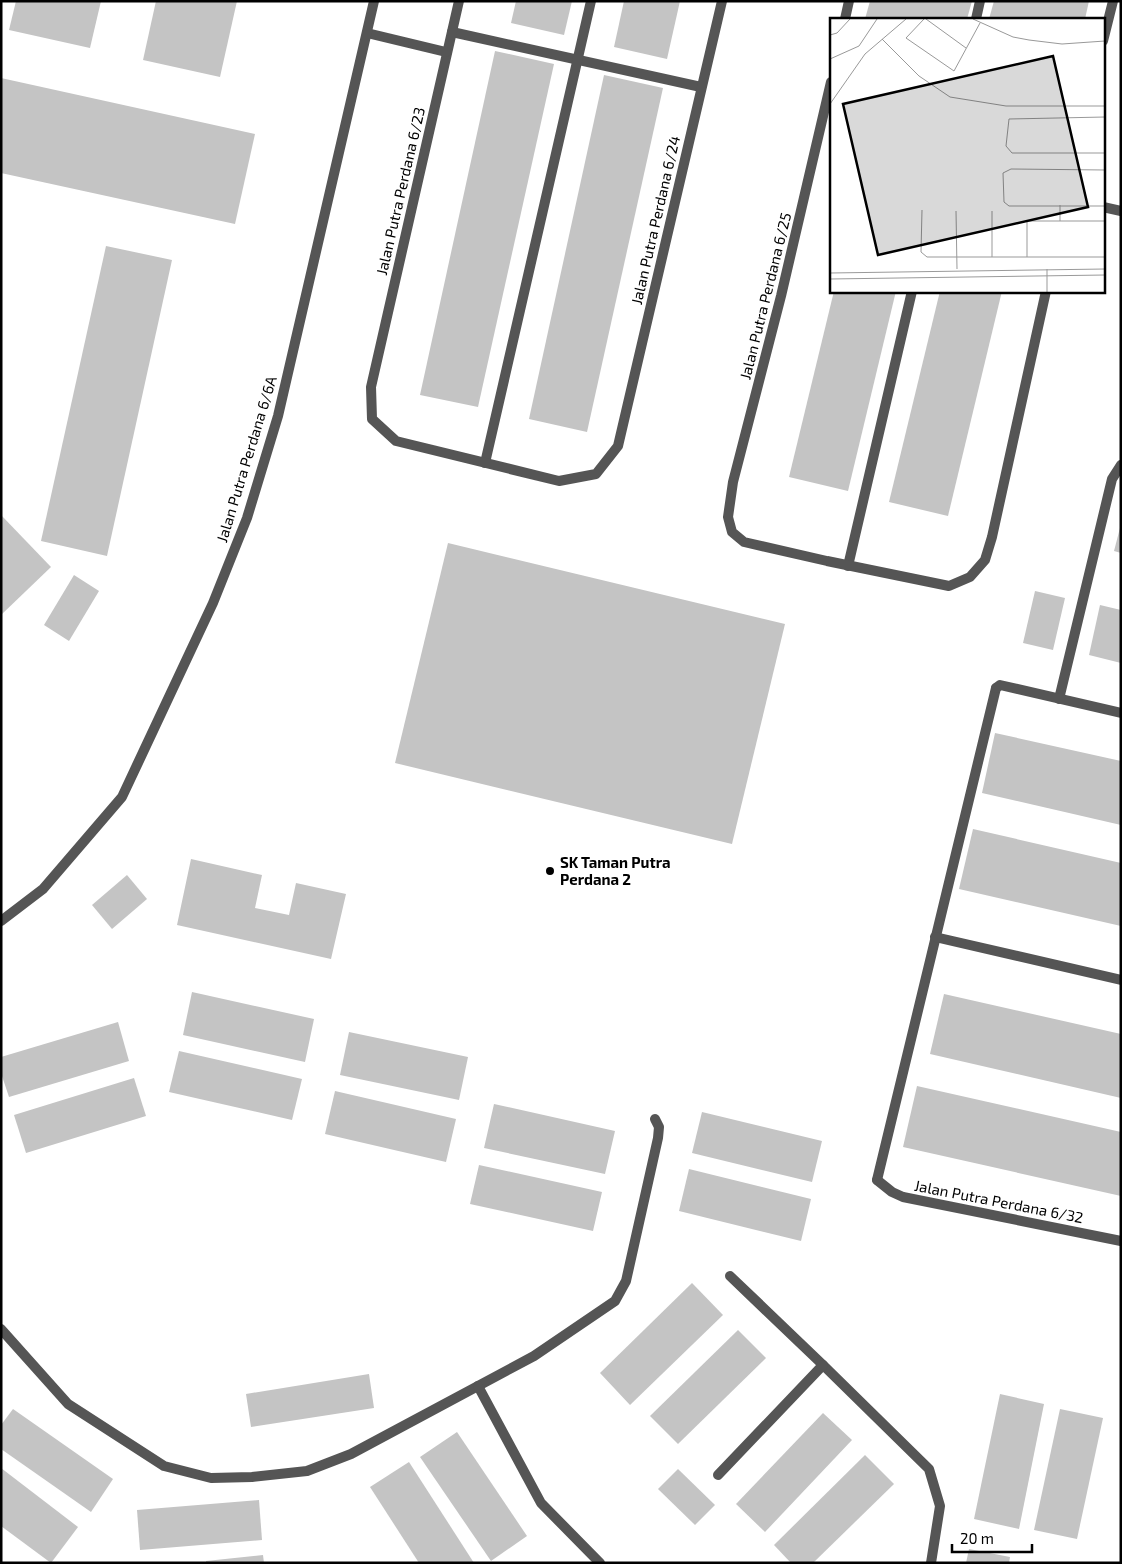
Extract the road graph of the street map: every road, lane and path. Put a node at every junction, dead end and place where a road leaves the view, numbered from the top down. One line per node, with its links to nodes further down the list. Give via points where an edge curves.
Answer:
1 (374, 1): 11 (street, Jalan Putra Perdana 6/6A)
2 (458, 1): 10 (street, Jalan Putra Perdana 6/23)
3 (591, 1): 14 (street)
4 (722, 1): 15 (street, Jalan Putra Perdana 6/24)
5 (849, 1): 8 (street)
6 (980, 1): 9 (street)
7 (1113, 1): 12 (street)
8 (845, 18)
9 (976, 18)
10 (452, 32): 13 (street, Jalan Putra Perdana 6/23); 14 (street)
11 (367, 33): 13 (street); 28 (street, Jalan Putra Perdana 6/6A, via 278,416 247,518 213,603 122,797 43,889)
12 (1104, 37)
13 (446, 52): 23 (street, Jalan Putra Perdana 6/23, via 371,387 372,419 396,441)
14 (578, 60): 15 (street); 23 (street)
15 (701, 87): 22 (street, Jalan Putra Perdana 6/24)
16 (830, 90): 17 (street, Jalan Putra Perdana 6/25)
17 (826, 123): 25 (street, Jalan Putra Perdana 6/25, via 733,482 728,516 732,532 744,542)
18 (1104, 207): 19 (street)
19 (1121, 211)
20 (912, 292): 25 (street)
21 (1046, 292): 25 (street, via 985,560 970,576 949,586)
22 (618, 446): 23 (street, Jalan Putra Perdana 6/23, via 596,474 559,481)
23 (485, 463)
24 (1121, 465): 26 (street, via 1112,479)
25 (848, 566)
26 (1060, 699): 27 (street); 29 (street, via 1000,685 996,688)
27 (1121, 714)
28 (1, 921)
29 (935, 937): 30 (street); 32 (street, Jalan Putra Perdana 6/32, via 877,1180 903,1197)
30 (1121, 980)
31 (655, 1119): 36 (street, via 659,1127 656,1147 626,1281 615,1301 534,1356)
32 (1121, 1241)
33 (730, 1276): 35 (street)
34 (1, 1329): 36 (street, via 68,1404 164,1466 211,1478 307,1471 351,1454)
35 (823, 1365): 37 (street); 39 (street, via 929,1469 940,1506)
36 (478, 1386): 38 (street, via 541,1503)
37 (718, 1475)
38 (600, 1563)
39 (931, 1563)

